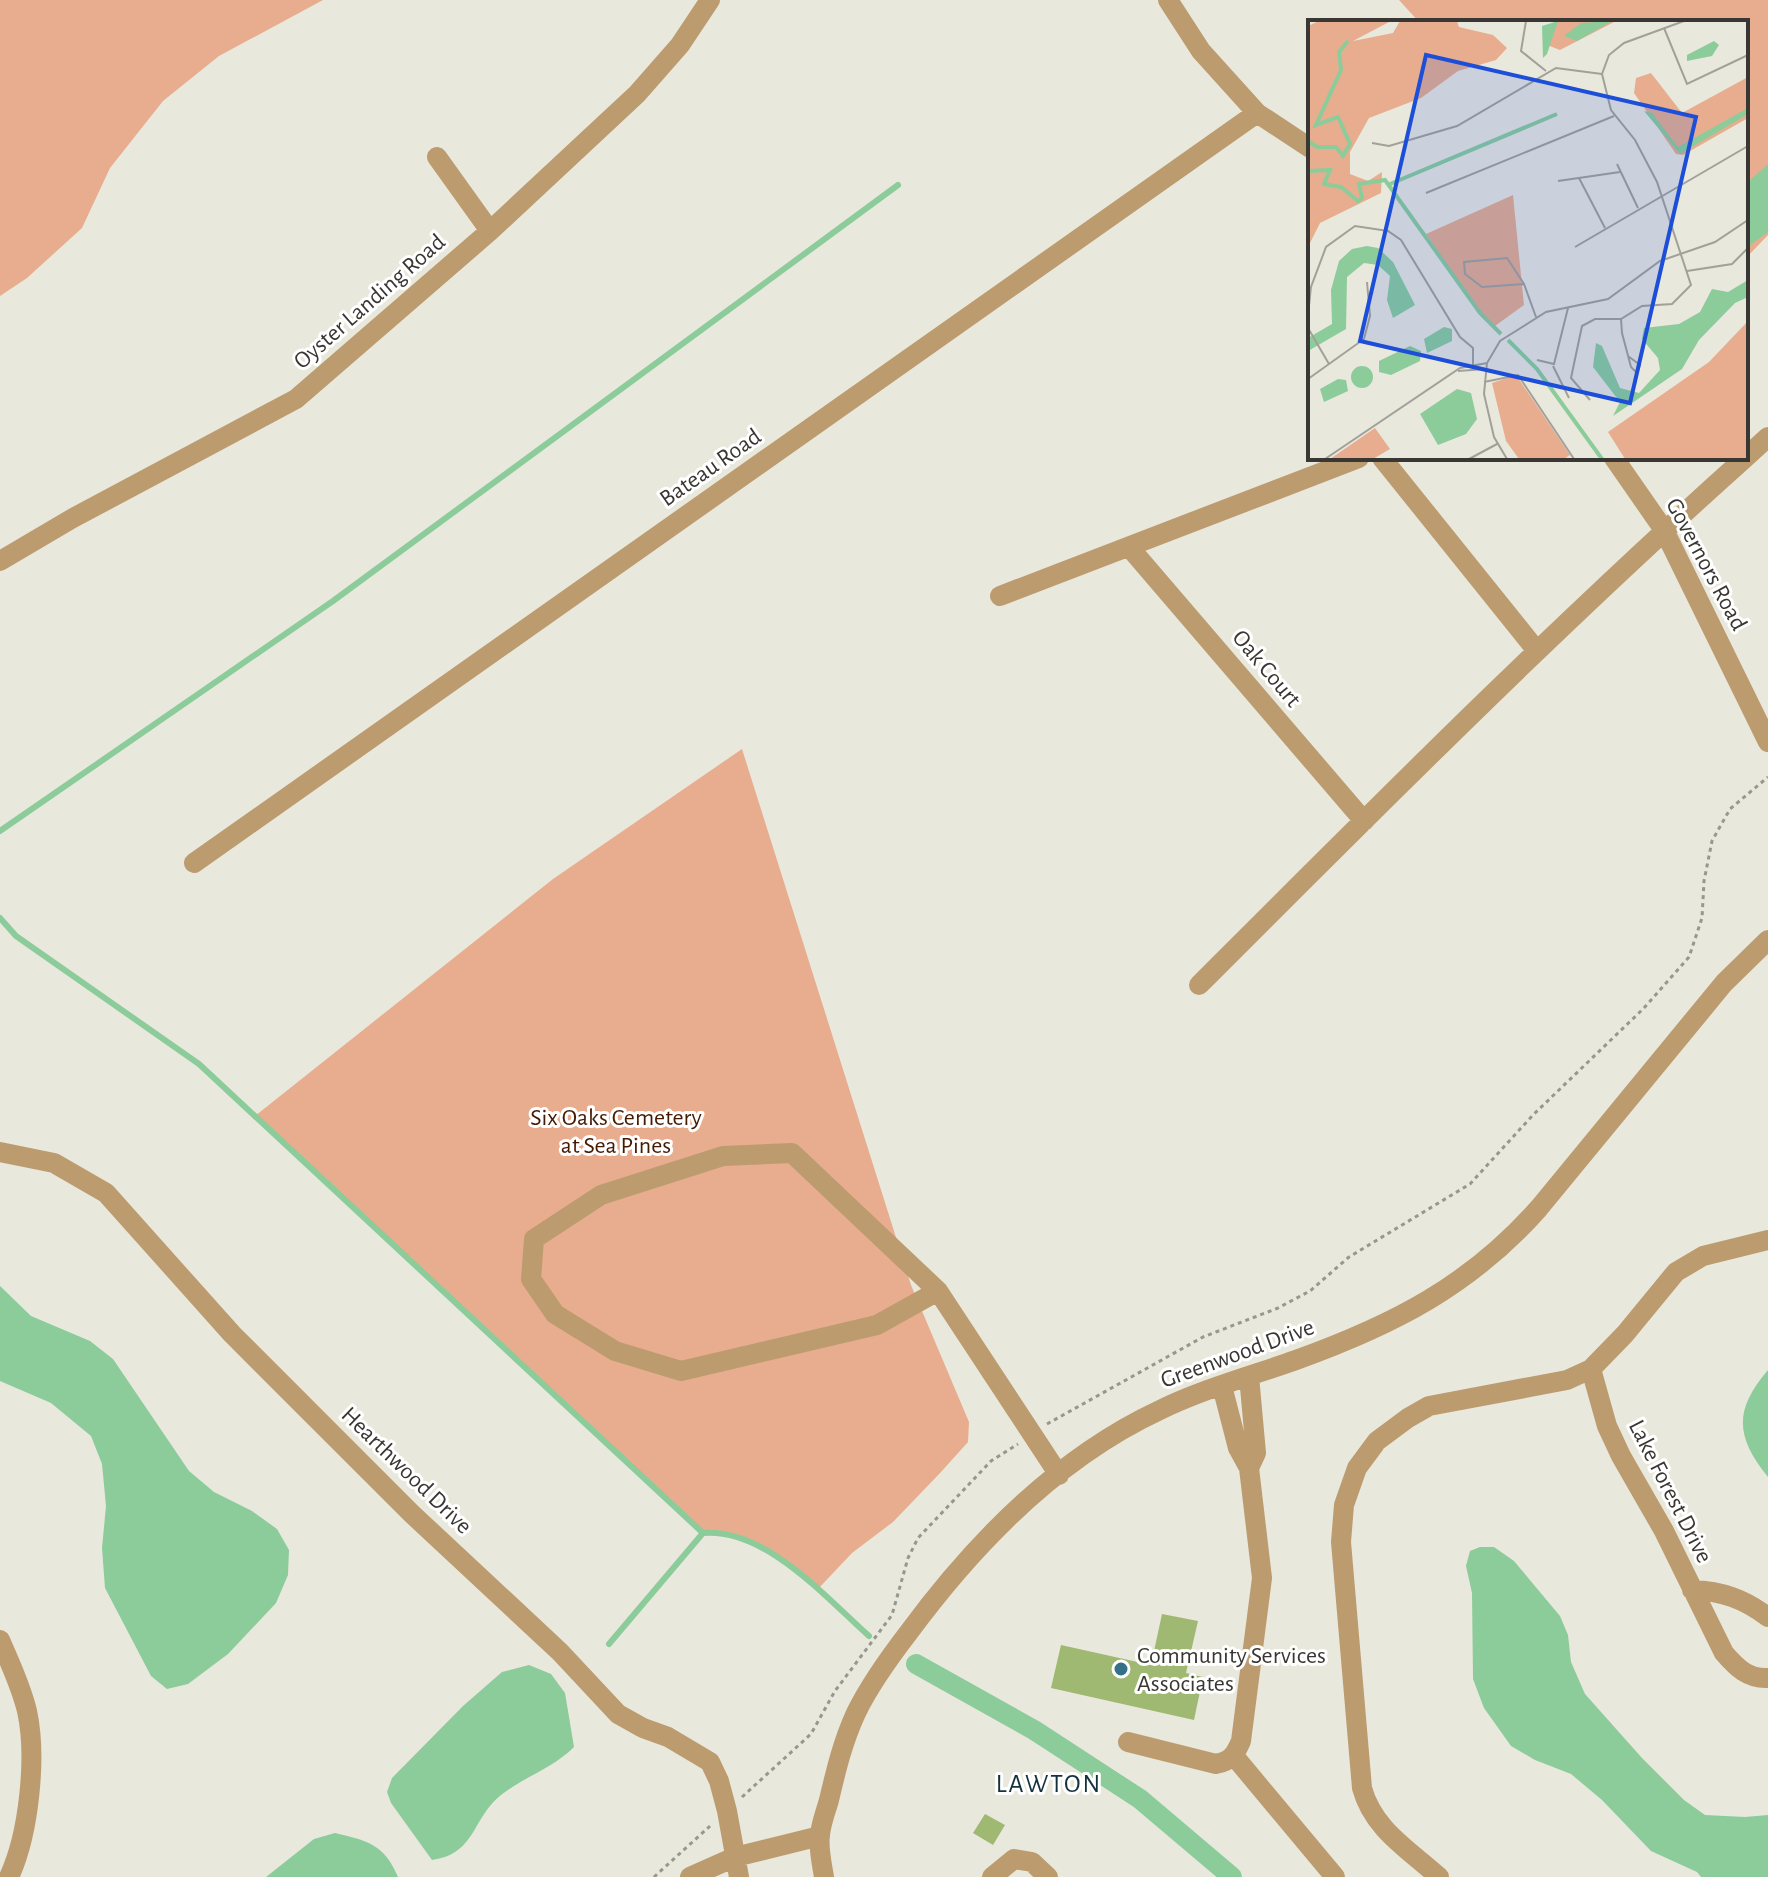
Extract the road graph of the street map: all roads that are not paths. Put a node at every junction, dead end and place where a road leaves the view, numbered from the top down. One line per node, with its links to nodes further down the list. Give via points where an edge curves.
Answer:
1 (710, 0): 6 (street, Oyster Landing Road, via 637,94)
2 (1168, 0): 3 (street, via 1201,51)
3 (1257, 113): 4 (street); 20 (street, Bateau Road)
4 (1308, 147)
5 (437, 157): 6 (street)
6 (490, 231): 15 (street, Oyster Landing Road, via 296,399)
7 (1768, 437): 8 (street)
8 (1748, 456)
9 (1354, 460): 14 (street)
10 (1384, 460): 17 (street)
11 (1615, 460): 13 (street, Governors Road)
12 (1744, 460): 13 (street)
13 (1664, 530): 17 (street); 18 (street, Governors Road)
14 (1130, 548): 16 (street); 19 (street, Oak Court)
15 (0, 561)
16 (1000, 596)
17 (1537, 651): 19 (street)
18 (1768, 742)
19 (1364, 821): 22 (street)
20 (194, 863)
21 (1768, 940): 27 (street, Greenwood Drive, via 1724,983 1509,1242 1448,1291 1390,1321)
22 (1199, 985)
23 (0, 1152): 38 (street, Hearthwood Drive, via 54,1163 106,1193 232,1334 618,1714 710,1762 727,1811)
24 (1768, 1240): 26 (street, via 1703,1256 1676,1272)
25 (938, 1291): 25 (street, via 792,1153 723,1156 601,1195 534,1239 531,1279 555,1314 615,1351 681,1371 877,1325); 30 (street)
26 (1591, 1369): 31 (street, Lake Forest Drive, via 1607,1426); 45 (street, via 1567,1380 1429,1406 1377,1441 1357,1468 1344,1505 1341,1542 1362,1788 1378,1824)
27 (1249, 1376): 28 (street, Greenwood Drive); 29 (street, via 1256,1453)
28 (1222, 1386): 29 (street, via 1238,1448); 30 (street, Greenwood Drive, via 1114,1435)
29 (1249, 1468): 36 (street, via 1262,1578 1241,1741)
30 (1059, 1475): 37 (street, Greenwood Drive, via 972,1554 874,1680 842,1749)
31 (1692, 1590): 32 (street, Lake Forest Drive, via 1718,1591); 34 (street, Lake Forest Drive, via 1724,1653 1746,1674)
32 (1768, 1617)
33 (0, 1640): 39 (street, via 27,1712 31,1783)
34 (1768, 1678)
35 (1128, 1742): 36 (street, via 1216,1764)
36 (1234, 1756): 44 (street)
37 (820, 1836): 38 (street); 41 (street, Greenwood Drive)
38 (737, 1867): 40 (street)
39 (9, 1877)
40 (690, 1877)
41 (821, 1877)
42 (992, 1877): 43 (street, via 1014,1859 1032,1862)
43 (1048, 1877)
44 (1335, 1877)
45 (1439, 1877)

